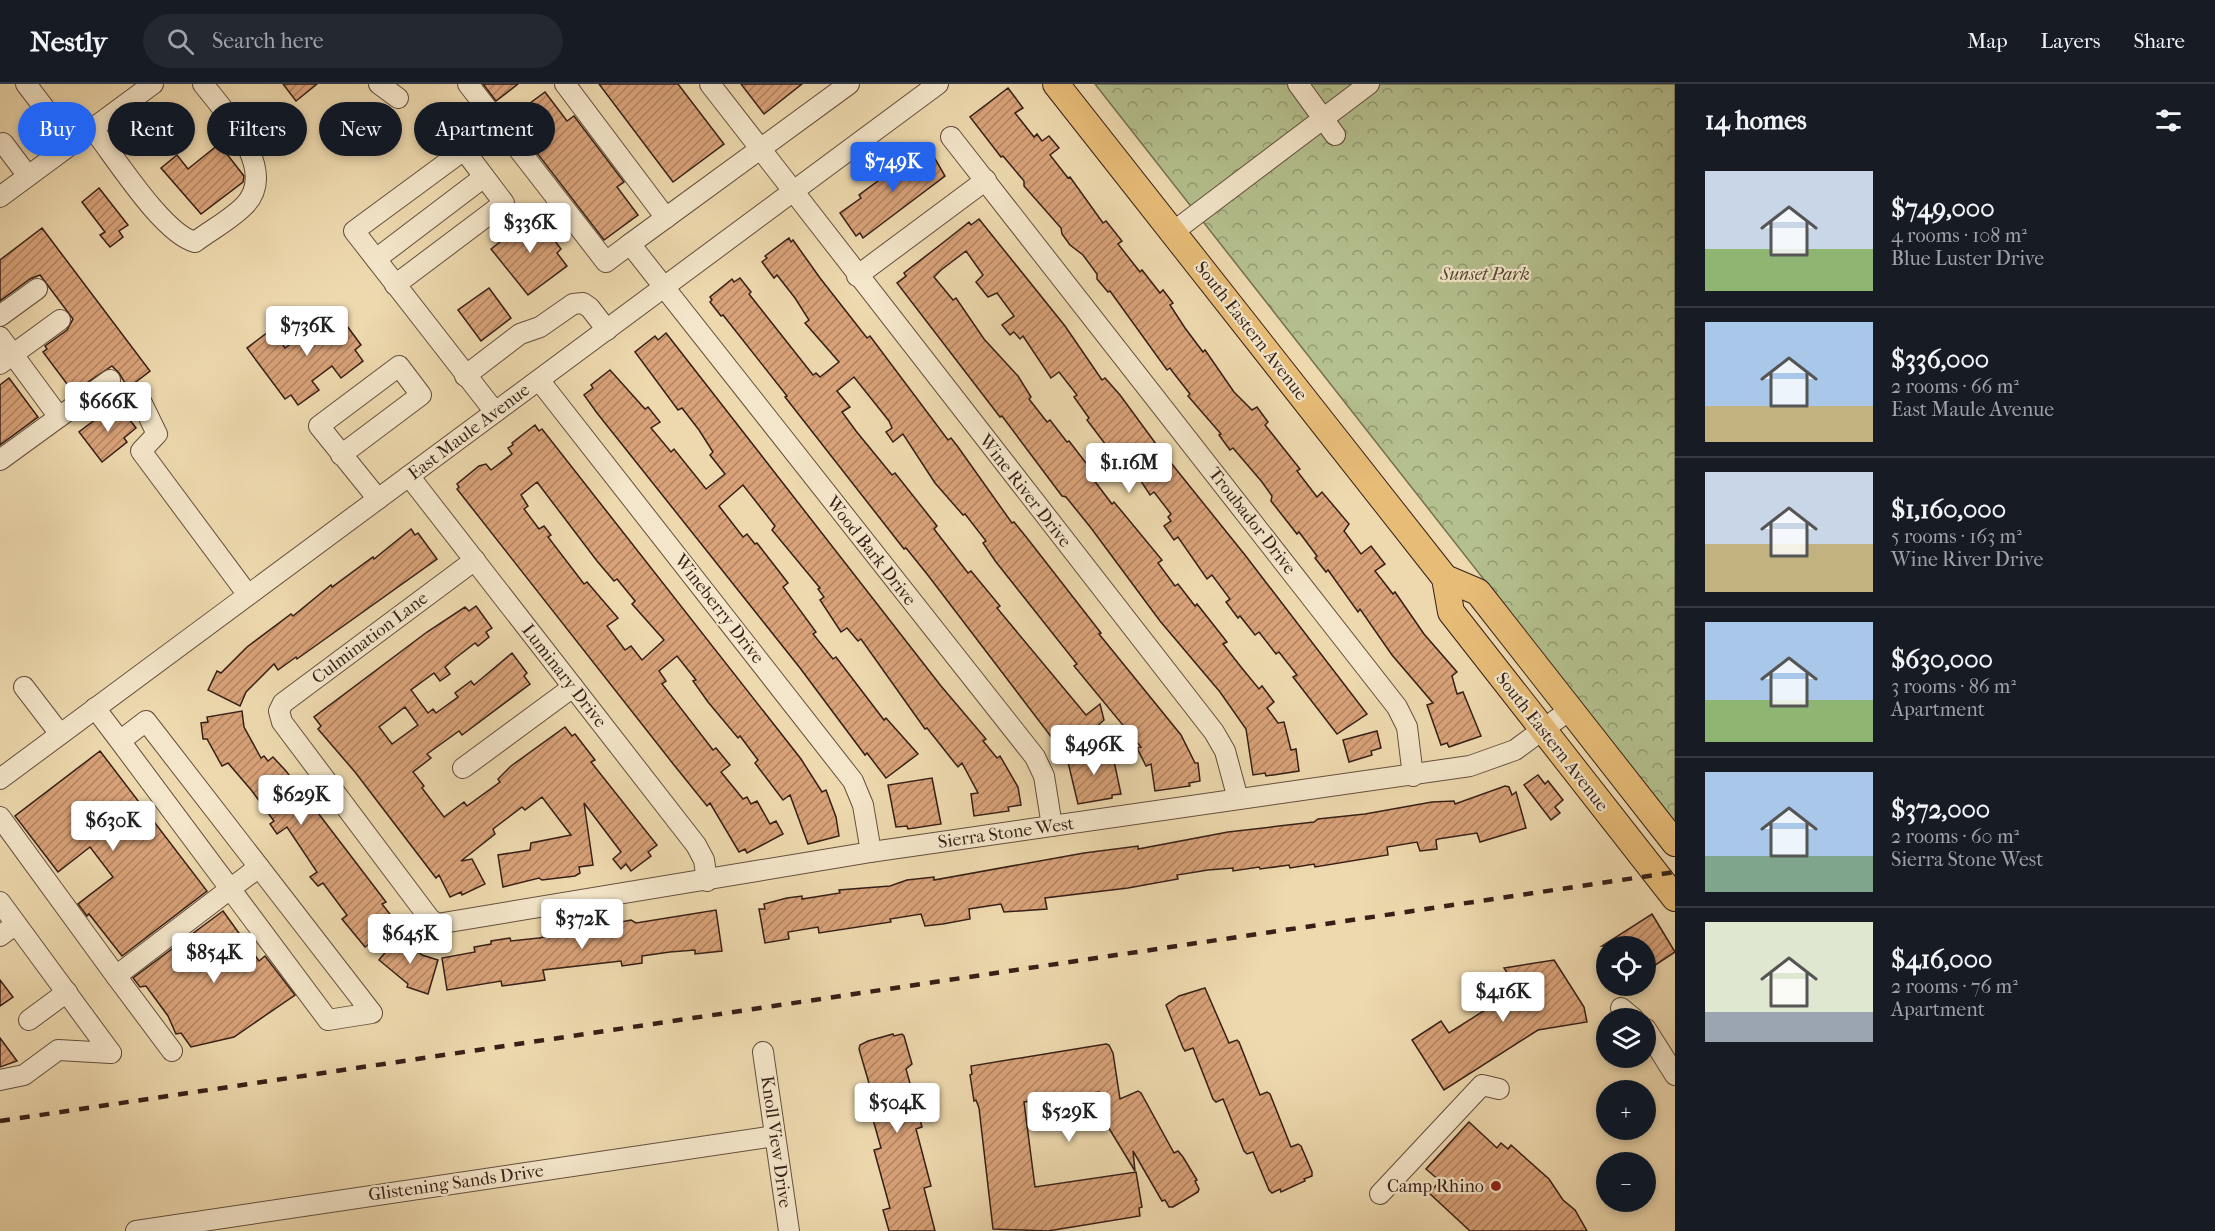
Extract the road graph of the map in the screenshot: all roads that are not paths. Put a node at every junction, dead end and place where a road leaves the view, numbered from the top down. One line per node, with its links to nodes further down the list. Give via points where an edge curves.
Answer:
1 (26, 84): 14 (street)
2 (153, 84): 16 (street)
3 (379, 84): 13 (street)
4 (468, 84): 30 (street, via 606,262)
5 (565, 84): 28 (street)
6 (710, 84): 21 (street, Wine River Drive)
7 (849, 84): 21 (street)
8 (939, 84): 26 (street, East Maule Avenue)
9 (1056, 84): 29 (main road, South Eastern Avenue)
10 (1298, 84): 15 (street)
11 (1369, 84): 15 (street)
12 (208, 86): 17 (street, via 252,156 256,185 246,205 195,242 184,239 165,223)
13 (398, 98)
14 (40, 102)
15 (1324, 119): 18 (street); 29 (street)
16 (96, 127)
17 (96, 133)
18 (1335, 135)
19 (951, 137): 25 (street, Troubador Drive)
20 (1, 140): 23 (street)
21 (760, 148): 26 (street, Wine River Drive); 28 (street)
22 (56, 156): 23 (street)
23 (28, 176): 27 (street)
24 (484, 177): 31 (street); 31 (street, via 464,150 354,231); 33 (street, via 504,203)
25 (986, 180): 32 (street); 63 (street, Troubador Drive, via 1397,707 1407,727)
26 (793, 192): 32 (street, Wine River Drive); 34 (street, East Maule Avenue)
27 (0, 197)
28 (666, 218): 30 (street)
29 (1173, 232): 52 (main road, South Eastern Avenue)
30 (630, 244): 34 (street, Wood Bark Drive)
31 (376, 259): 33 (street)
32 (857, 276): 64 (street, Wine River Drive, via 1214,732 1225,751)
33 (395, 285): 41 (street)
34 (663, 288): 38 (street, East Maule Avenue); 66 (street, Wood Bark Drive, via 1035,757 1044,776)
35 (37, 289): 36 (street)
36 (0, 316)
37 (60, 320): 40 (street)
38 (607, 330): 41 (street, via 590,308 583,303 573,304 540,327 520,334); 43 (street, East Maule Avenue)
39 (0, 337): 40 (street)
40 (7, 359): 46 (street)
41 (465, 376): 45 (street)
42 (110, 380): 46 (street)
43 (539, 380): 45 (street, East Maule Avenue); 68 (street, Wineberry Drive, via 853,781 863,805)
44 (139, 397): 53 (street, via 157,434 141,451)
45 (495, 412): 49 (street, East Maule Avenue)
46 (59, 417): 48 (street)
47 (341, 455): 47 (street, via 319,426 399,366 420,395); 50 (street)
48 (0, 460)
49 (409, 476): 50 (street, East Maule Avenue); 51 (street, Luminary Drive)
50 (378, 499): 53 (street, East Maule Avenue)
51 (475, 560): 55 (street, Luminary Drive); 74 (street, Culmination Lane, via 283,702 279,711 282,722)
52 (1446, 578): 57 (main road, South Eastern Avenue, via 1478,592); 58 (main road, South Eastern Avenue, via 1451,612)
53 (248, 595): 56 (street, East Maule Avenue)
54 (24, 687): 59 (street)
55 (573, 687): 61 (street); 70 (street, Luminary Drive, via 696,844 704,860)
56 (95, 708): 59 (street, East Maule Avenue); 60 (street)
57 (1571, 709): 58 (street, Sierra Stone West); 67 (main road, South Eastern Avenue)
58 (1544, 730): 63 (street, Sierra Stone West, via 1495,759); 72 (main road, South Eastern Avenue)
59 (60, 734): 62 (street, East Maule Avenue)
60 (120, 741): 69 (street, via 146,721); 71 (street)
61 (463, 768)
62 (1, 776)
63 (1413, 776): 64 (street, Sierra Stone West)
64 (1238, 799): 66 (street, Sierra Stone West)
65 (0, 817): 77 (street)
66 (1052, 826): 68 (street, Sierra Stone West)
67 (1675, 843)
68 (871, 852): 70 (street, Sierra Stone West)
69 (259, 867): 71 (street); 71 (street, via 372,1013 328,1020)
70 (707, 881): 74 (street, Sierra Stone West, via 448,923 437,924)
71 (231, 889): 77 (street)
72 (1675, 898)
73 (0, 902): 75 (street)
74 (429, 919)
75 (16, 924): 76 (street); 78 (street)
76 (0, 936)
77 (116, 976): 81 (street)
78 (67, 992): 79 (street); 84 (street, via 111,1053 58,1050 24,1075)
79 (29, 1020)
80 (1656, 1042): 83 (street)
81 (172, 1051)
82 (763, 1052): 86 (street, Knoll View Drive)
83 (1673, 1065)
84 (0, 1080)
85 (1499, 1089): 87 (street, via 1482,1085)
86 (776, 1136): 88 (street, Glistening Sands Drive); 90 (street, Knoll View Drive)
87 (1380, 1194)
88 (243, 1223): 89 (street, Glistening Sands Drive)
89 (136, 1231)
90 (789, 1231)

